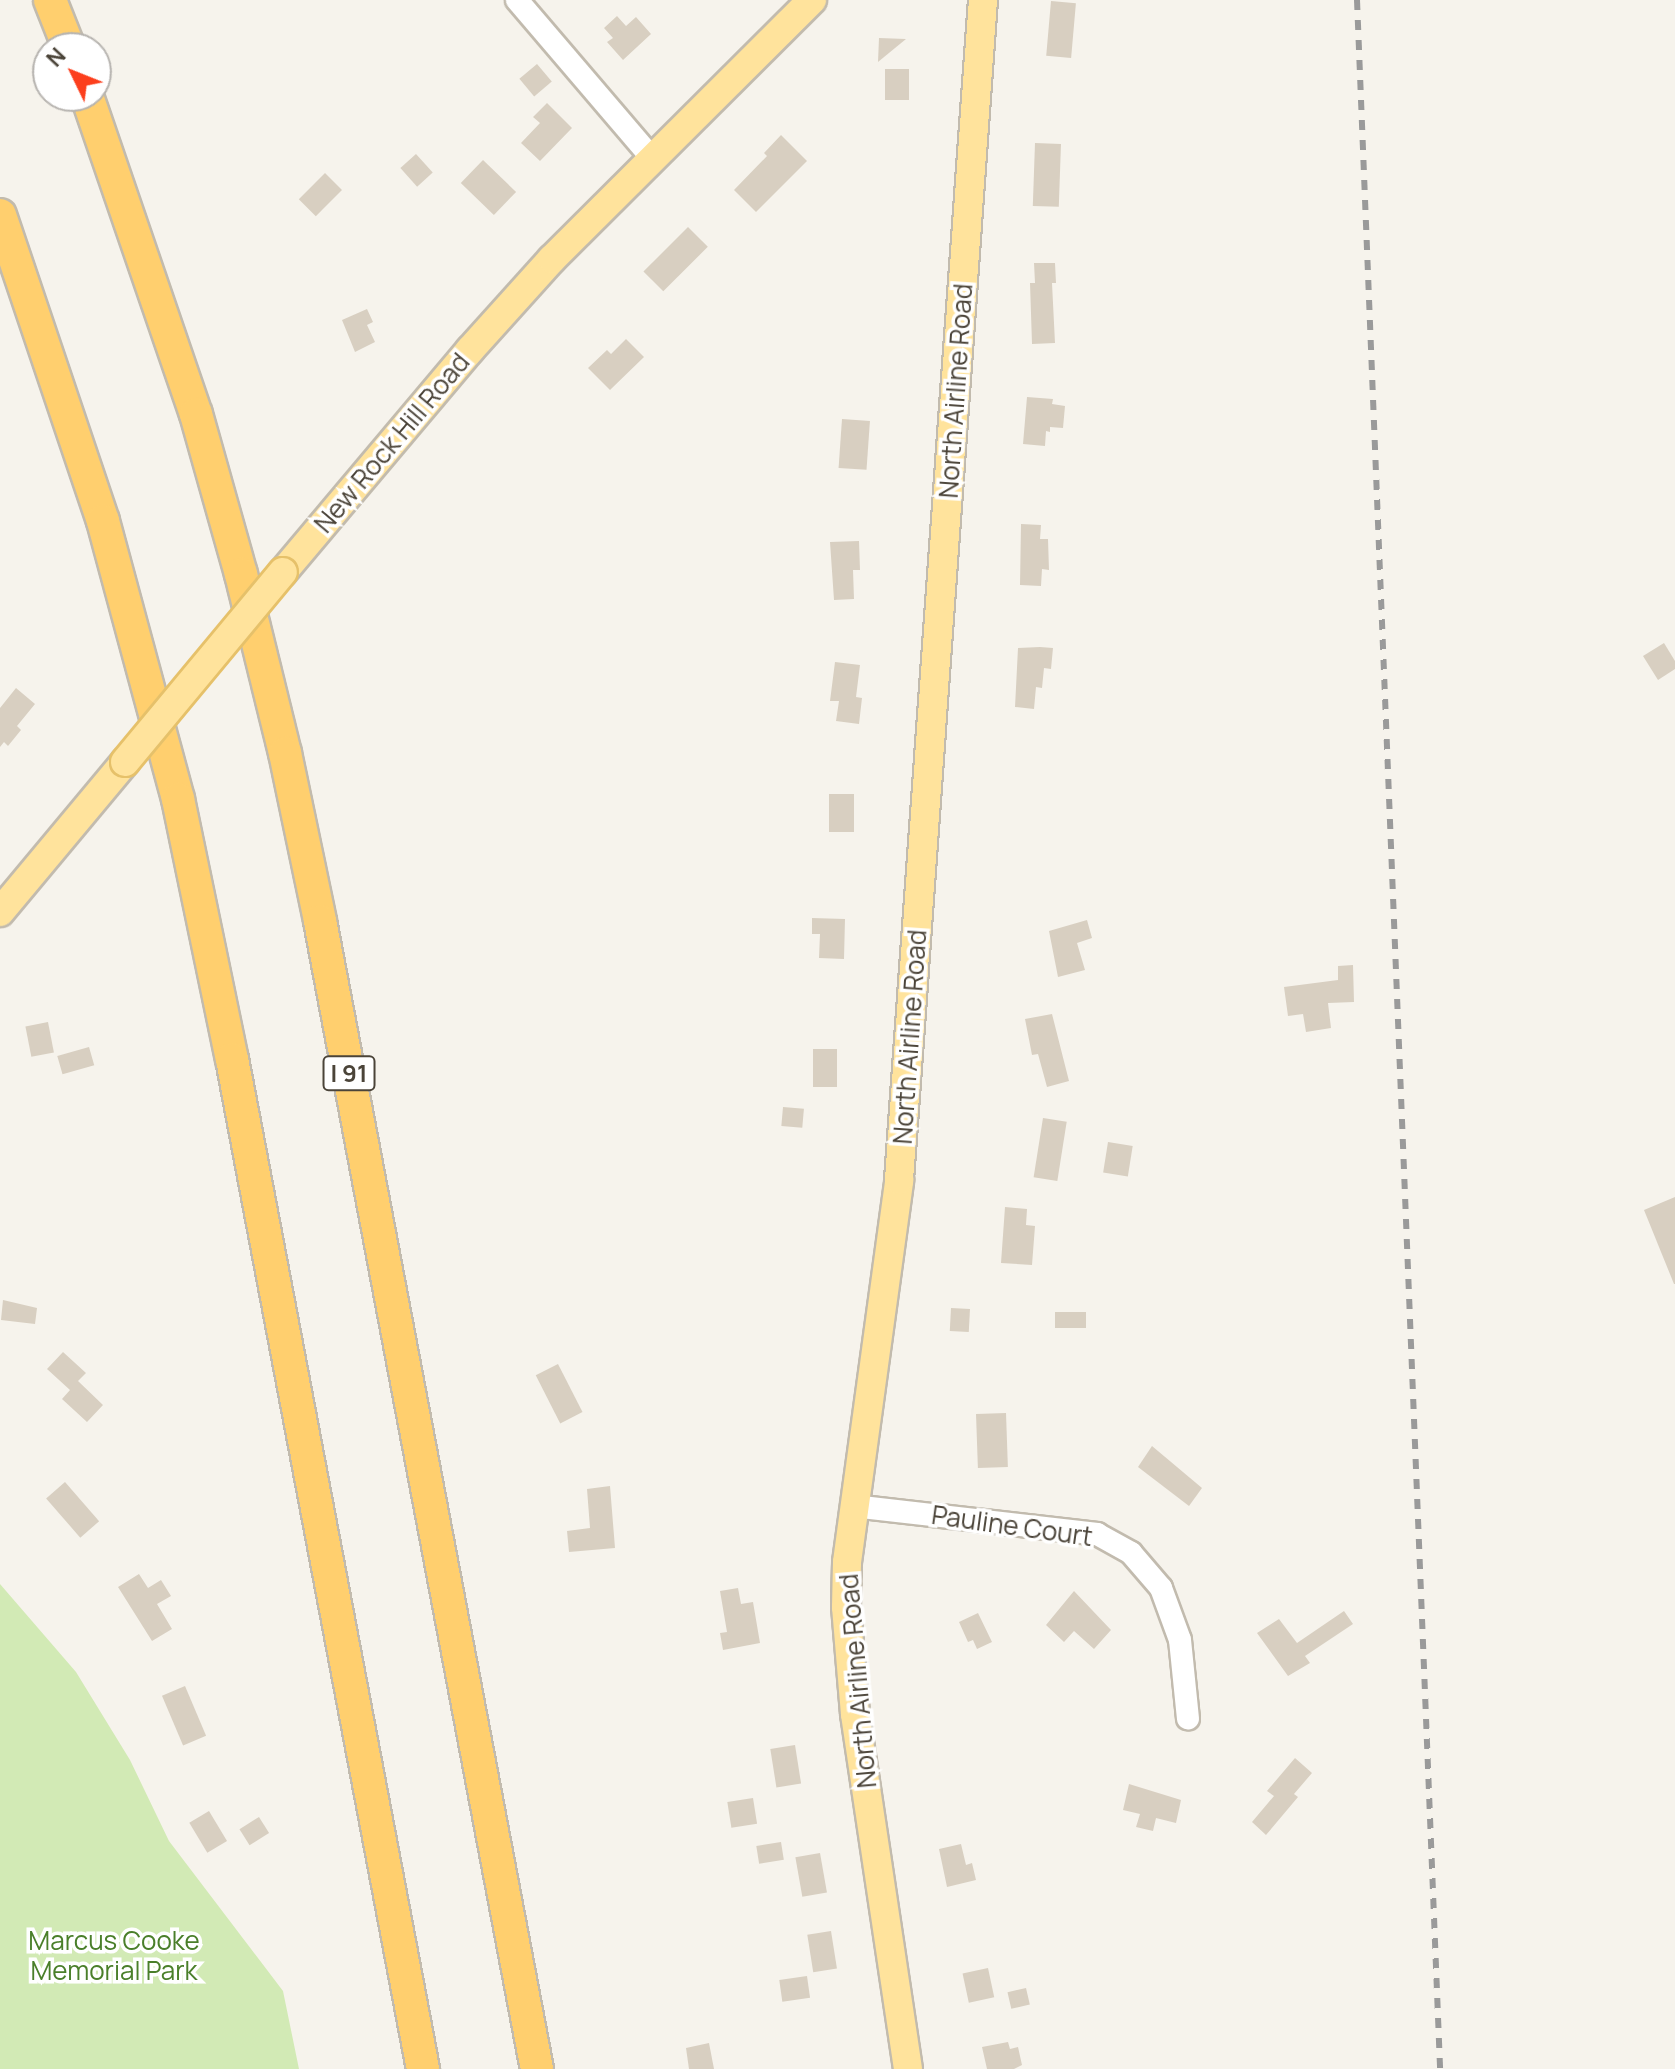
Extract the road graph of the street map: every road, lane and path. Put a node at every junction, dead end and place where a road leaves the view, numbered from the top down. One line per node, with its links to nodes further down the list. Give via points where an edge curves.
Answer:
1 (50, 0): 5 (highway)
2 (517, 0): 7 (street)
3 (812, 0): 7 (main road, New Rock Hill Road)
4 (983, 0): 12 (main road, North Airline Road, via 899,1180)
5 (63, 32)
6 (92, 112): 15 (highway, I 91, via 200,427 285,753)
7 (653, 159): 11 (main road, New Rock Hill Road, bridge, via 510,305)
8 (0, 215): 10 (highway)
9 (0, 280): 10 (highway, via 18,314)
10 (48, 351): 14 (highway, via 118,573 178,799)
11 (0, 912)
12 (853, 1506): 13 (street, Pauline Court, via 1097,1534 1131,1553 1161,1588 1180,1640); 16 (main road, North Airline Road, via 846,1607 855,1714)
13 (1188, 1719)
14 (423, 2069)
15 (537, 2069)
16 (908, 2069)

